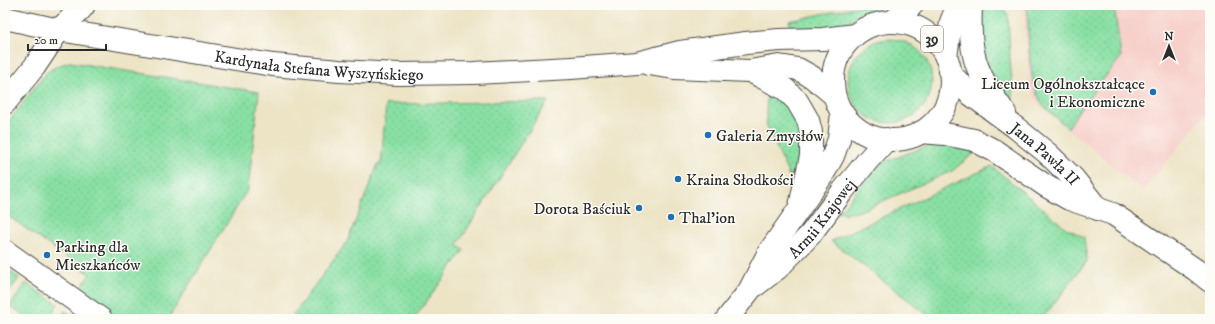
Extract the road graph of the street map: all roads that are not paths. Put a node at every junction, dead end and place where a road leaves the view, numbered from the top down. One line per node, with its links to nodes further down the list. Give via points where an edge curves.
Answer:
1 (84, 5): 7 (street)
2 (912, 5): 6 (street, 39)
3 (958, 5): 10 (street, 39, via 951,22)
4 (971, 5): 14 (street, via 971,37 980,73)
5 (5, 18): 7 (street, Kardynała Stefana Wyszyńskiego)
6 (892, 22): 8 (street, 39, via 879,23); 10 (street, 39, via 909,25 924,32 937,43)
7 (59, 30): 9 (street, Kardynała Stefana Wyszyńskiego, via 273,65 339,71 398,74 474,73); 12 (street, via 35,66)
8 (855, 35): 9 (street, Kardynała Stefana Wyszyńskiego, via 739,44 680,52); 13 (street, 39, via 844,46 836,62 833,78)
9 (637, 62): 11 (street, Kardynała Stefana Wyszyńskiego, via 674,68)
10 (948, 65): 14 (street, Jana Pawła II, via 970,94); 15 (street, 39, via 950,87 947,100 941,113)
11 (750, 71): 13 (street, Kardynała Stefana Wyszyńskiego, via 779,66 798,70 812,77); 17 (street, via 785,90 797,101 808,120 811,156)
12 (5, 103)
13 (838, 104): 16 (street, 39, via 850,123 861,132); 17 (street, Armii Krajowej / 39, via 839,139 833,156)
14 (1015, 127): 18 (street, Jana Pawła II, via 1047,153)
15 (921, 132): 16 (street, 39, via 899,140); 18 (street, Jana Pawła II, via 974,140 1069,199)
16 (887, 140): 21 (street, Armii Krajowej / 39, via 846,186 810,235 778,268)
17 (800, 206): 21 (street, Armii Krajowej / 39, via 769,252)
18 (1099, 210): 20 (street, Jana Pawła II, via 1113,214)
19 (5, 251): 22 (street)
20 (1210, 281)
21 (749, 291): 23 (street, Armii Krajowej / 39)
22 (101, 319)
23 (727, 319)

